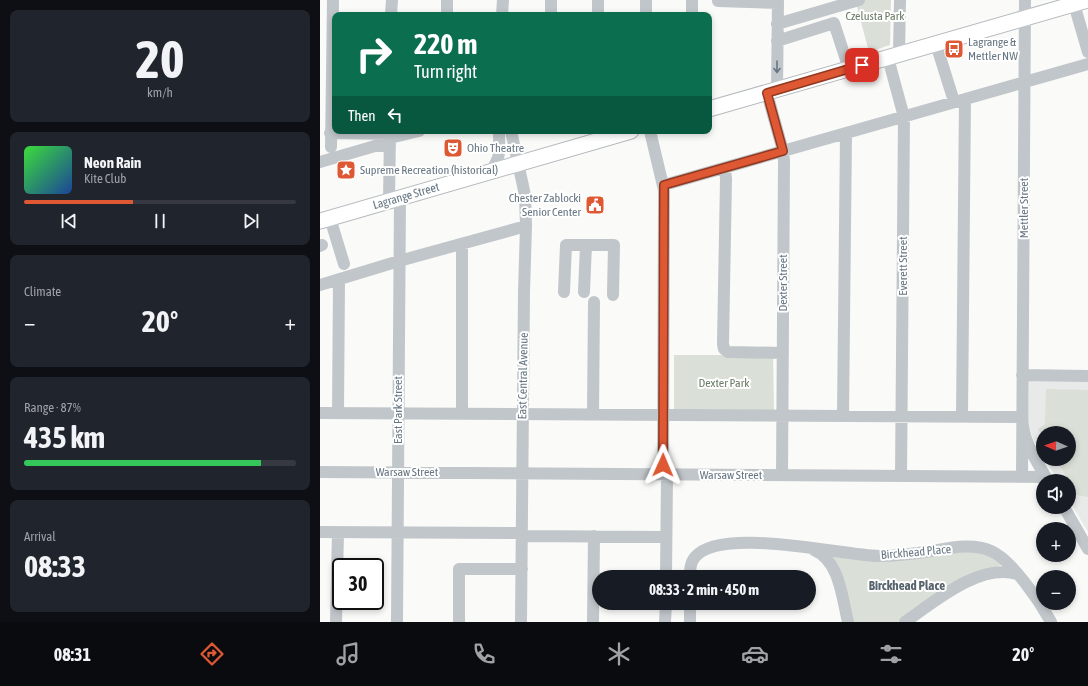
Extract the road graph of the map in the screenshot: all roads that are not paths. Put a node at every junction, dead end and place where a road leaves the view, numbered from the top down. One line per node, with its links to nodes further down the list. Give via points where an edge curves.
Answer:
1 (333, 0): 16 (street)
2 (392, 0): 17 (street)
3 (447, 0): 18 (street)
4 (502, 0): 19 (street)
5 (551, 0): 20 (street)
6 (598, 0): 21 (street)
7 (646, 0): 22 (street)
8 (692, 0): 23 (street)
9 (718, 0): 13 (street)
10 (859, 0): 15 (street)
11 (900, 0): 30 (street, Everett Street)
12 (1025, 0): 24 (street, Mettler Street)
13 (778, 1): 25 (street, Dexter Street)
14 (1081, 2): 24 (main road); 29 (street)
15 (838, 3): 25 (street)
16 (333, 12)
17 (392, 12)
18 (447, 12)
19 (502, 12)
20 (551, 12)
21 (598, 12)
22 (646, 12)
23 (692, 12)
24 (1025, 19): 28 (main road); 33 (street, Mettler Street)
25 (777, 24): 26 (street, Dexter Street)
26 (777, 41): 32 (street, via 834,23); 34 (street, Dexter Street, one-way to 34)
27 (332, 44): 39 (street)
28 (936, 44): 30 (main road); 35 (street)
29 (1088, 52)
30 (894, 56): 32 (main road); 38 (street, Everett Street)
31 (1088, 64): 33 (street)
32 (849, 69): 34 (main road)
33 (1025, 82): 36 (street); 70 (street, Mettler Street)
34 (772, 92): 37 (main road); 50 (street, Dexter Street)
35 (952, 95)
36 (965, 99): 38 (street); 82 (street)
37 (712, 108)
38 (904, 117): 46 (street); 81 (street, Everett Street)
39 (330, 133): 49 (street)
40 (345, 134): 48 (street)
41 (404, 134): 48 (street)
42 (499, 134): 54 (street, via 499,157)
43 (513, 134): 52 (street, East Central Avenue)
44 (611, 134): 47 (main road, Lagrange Street)
45 (651, 134): 55 (street)
46 (846, 134): 50 (street); 80 (street)
47 (597, 136): 52 (main road, Lagrange Street)
48 (390, 137): 51 (street, via 374,146); 56 (street, East Park Street)
49 (331, 147)
50 (783, 151): 53 (street); 69 (street, Dexter Street)
51 (320, 162)
52 (519, 163): 54 (main road, Lagrange Street); 58 (street, East Central Avenue, via 525,195)
53 (725, 168): 55 (street); 69 (street, via 724,349 728,352)
54 (490, 172): 56 (main road, Lagrange Street)
55 (664, 185): 78 (street)
56 (394, 200): 57 (main road, Lagrange Street); 61 (street, East Park Street)
57 (325, 219): 62 (street)
58 (526, 226): 59 (street); 76 (street, East Central Avenue)
59 (462, 244): 61 (street); 75 (street)
60 (586, 245): 65 (street, via 566,245); 66 (street); 67 (street, via 614,244)
61 (399, 261): 63 (street); 74 (street, East Park Street)
62 (344, 264)
63 (339, 280): 64 (street); 73 (street)
64 (320, 285)
65 (564, 292)
66 (584, 292)
67 (613, 295)
68 (594, 302): 77 (street)
69 (783, 353): 79 (street, Dexter Street)
70 (1022, 375): 71 (street); 83 (street, Mettler Street)
71 (1088, 376)
72 (320, 413): 73 (street)
73 (338, 413): 74 (street)
74 (398, 413): 75 (street); 85 (street, East Park Street)
75 (462, 413): 76 (street)
76 (523, 413): 77 (street); 86 (street, East Central Avenue)
77 (593, 414): 78 (street)
78 (663, 415): 79 (street); 88 (street)
79 (782, 416): 80 (street); 89 (street, Dexter Street)
80 (843, 416): 81 (street)
81 (902, 416): 82 (street); 90 (street, Everett Street)
82 (962, 416): 83 (street)
83 (1022, 417): 87 (street, Mettler Street, via 1028,446); 91 (street, Mettler Street)
84 (320, 472): 85 (street, Warsaw Street)
85 (398, 472): 86 (street, Warsaw Street); 96 (street, East Park Street)
86 (522, 473): 88 (street, Warsaw Street); 97 (street, East Central Avenue)
87 (1044, 474)
88 (665, 475): 89 (street, Warsaw Street); 99 (street)
89 (782, 475): 90 (street, Warsaw Street)
90 (901, 476): 91 (street, Warsaw Street)
91 (1022, 477): 92 (street, Warsaw Street)
92 (1036, 478)
93 (1068, 514): 101 (street)
94 (320, 532): 95 (street)
95 (338, 532): 96 (street); 108 (street)
96 (397, 532): 97 (street); 109 (street, East Park Street)
97 (522, 534): 98 (street); 102 (street, East Central Avenue)
98 (594, 536): 99 (street); 112 (street)
99 (666, 537): 103 (street)
100 (806, 547): 104 (street, Birckhead Place, via 753,543 717,546 702,551 695,557); 105 (street, Birckhead Place, via 878,556 977,547 998,554); 115 (street, Birckhead Place, via 819,552 832,566)
101 (1088, 549)
102 (522, 569): 110 (street, via 459,569); 111 (street, East Central Avenue)
103 (666, 570)
104 (690, 570)
105 (1017, 574): 116 (street, via 995,572 967,582); 117 (street, Birckhead Place)
106 (666, 610): 113 (street)
107 (690, 610): 114 (street)
108 (336, 622)
109 (397, 622)
110 (459, 622)
111 (521, 622)
112 (593, 622)
113 (666, 622)
114 (690, 622)
115 (848, 622)
116 (905, 622)
117 (1051, 622)

